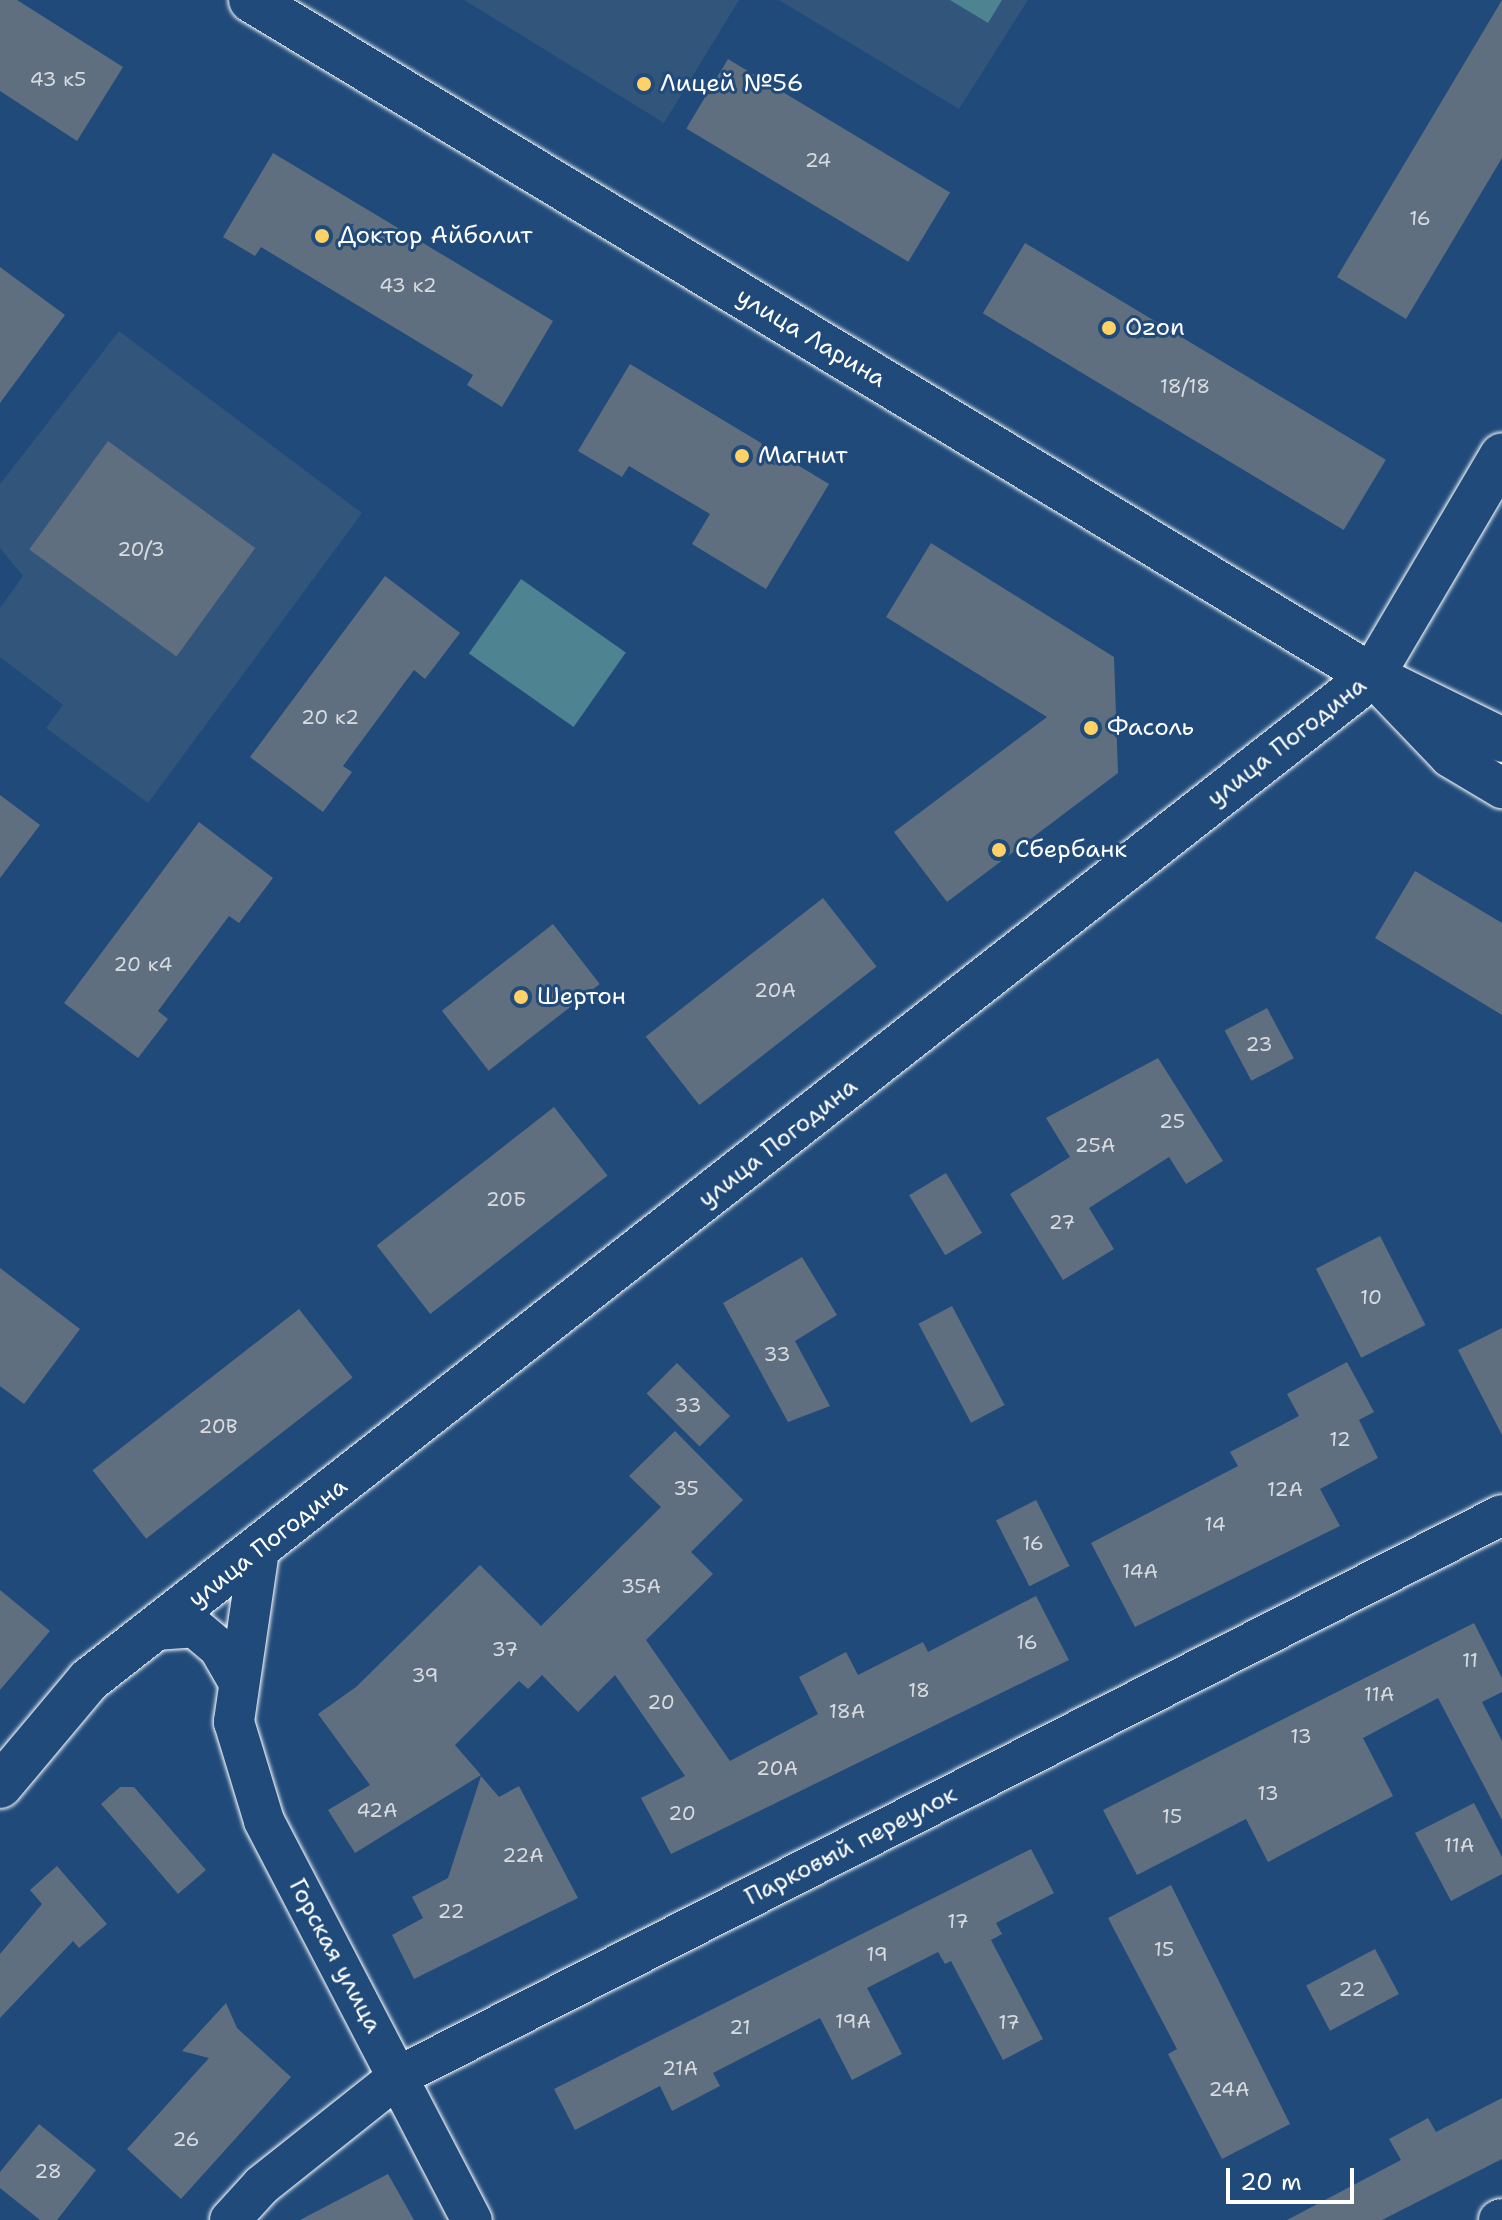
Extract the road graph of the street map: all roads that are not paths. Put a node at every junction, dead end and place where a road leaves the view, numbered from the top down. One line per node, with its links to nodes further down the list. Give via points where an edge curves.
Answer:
1 (251, 0): 3 (street, улица Ларина)
2 (1502, 455): 3 (street, улица Погодина)
3 (1372, 676): 4 (street, улица Ларина); 5 (street, улица Ларина, via 1450,757); 7 (street, улица Погодина)
4 (1502, 740)
5 (1502, 788)
6 (1502, 1515): 11 (street, Парковый переулок)
7 (259, 1550): 8 (street, улица Погодина); 9 (street, Горская улица)
8 (155, 1630): 9 (street, via 194,1627 219,1648); 10 (street, улица Погодина, via 89,1680)
9 (238, 1681): 11 (street, Горская улица, via 234,1722 264,1821)
10 (0, 1786)
11 (399, 2076): 12 (street, Парковый переулок, via 262,2185); 13 (street, Горская улица)
12 (230, 2220)
13 (472, 2220)

